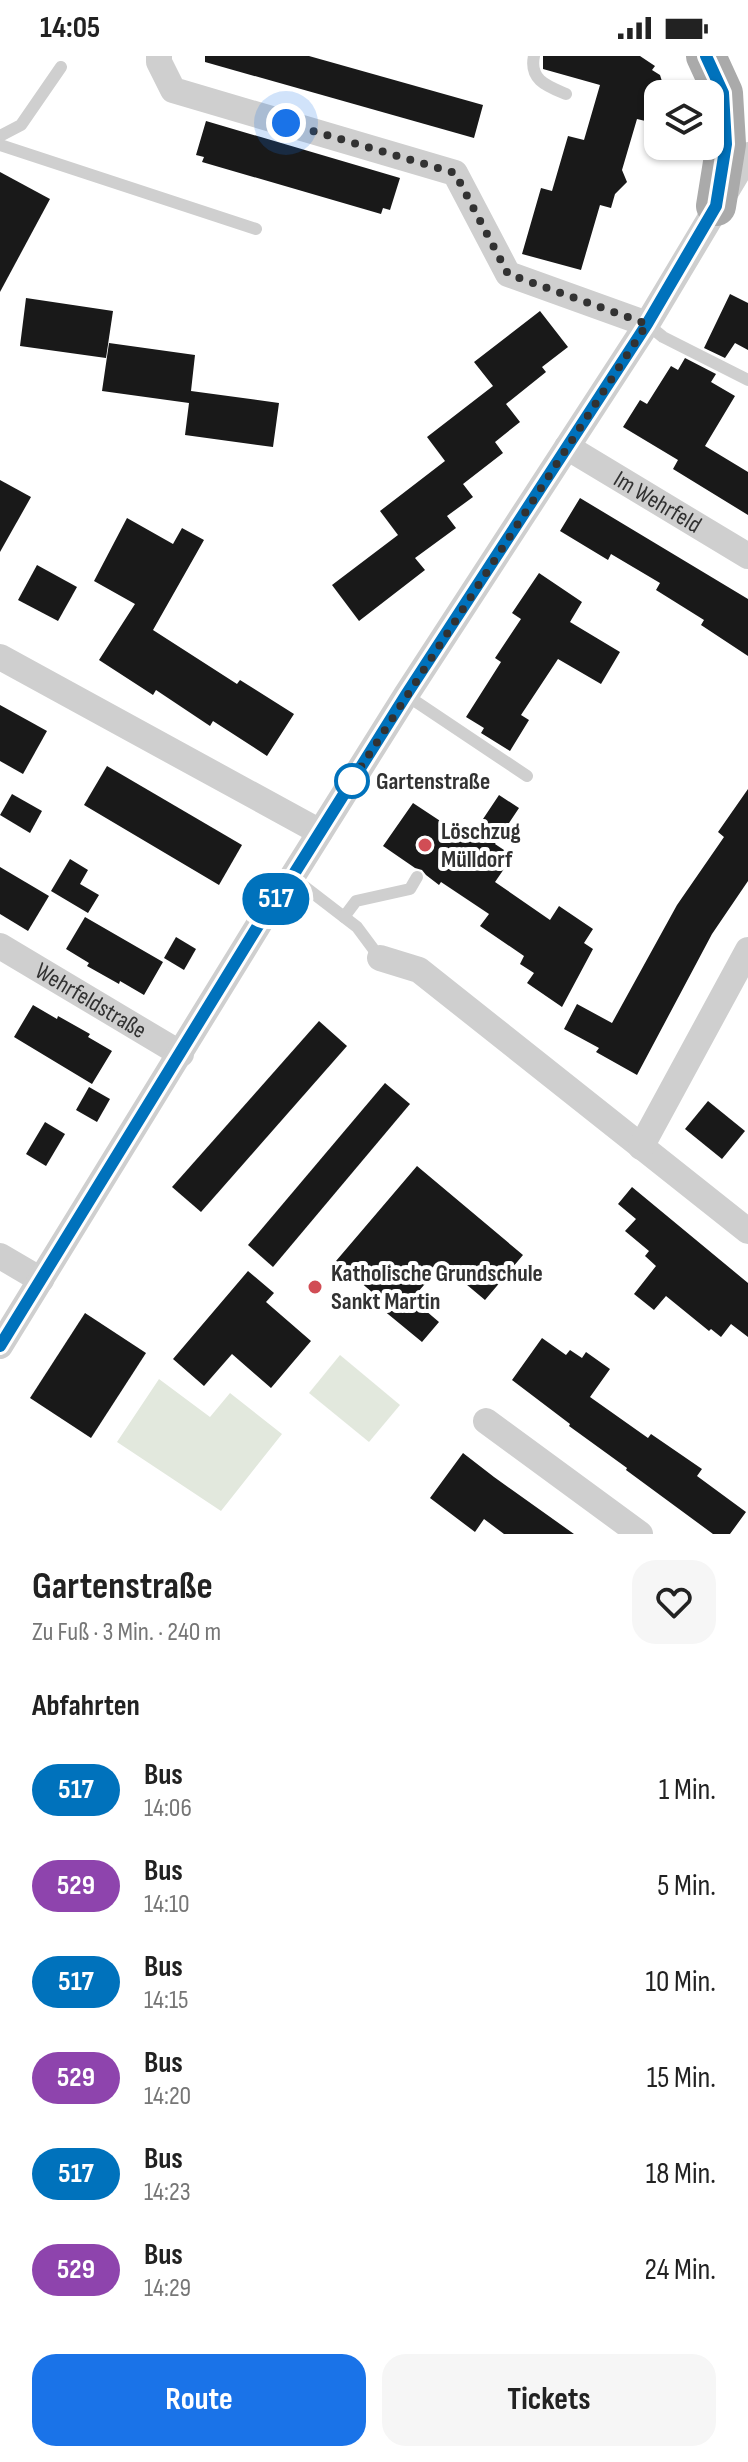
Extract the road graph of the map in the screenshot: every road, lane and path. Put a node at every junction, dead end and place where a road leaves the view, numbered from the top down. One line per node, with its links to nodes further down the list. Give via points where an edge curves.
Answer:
1 (159, 56): 11 (street, via 173,90 455,173 508,274)
2 (534, 56): 5 (lane, via 532,67 542,84)
3 (706, 56): 9 (main road, via 723,93 726,144)
4 (61, 67): 6 (lane, via 21,125)
5 (566, 94)
6 (0, 136)
7 (0, 145): 10 (lane)
8 (748, 155): 9 (street)
9 (716, 206): 11 (street)
10 (256, 229)
11 (647, 324): 12 (lane); 13 (street)
12 (748, 380)
13 (567, 447): 14 (street, Im Wehrfeld); 16 (street)
14 (748, 556)
15 (0, 657): 18 (street)
16 (406, 695): 17 (lane); 18 (street)
17 (527, 776)
18 (320, 832): 19 (street)
19 (292, 877): 21 (lane); 25 (street)
20 (417, 877): 21 (lane, via 410,889 356,901)
21 (344, 917): 24 (lane)
22 (0, 946): 25 (street, Wehrfeldstraße)
23 (748, 950): 26 (street)
24 (380, 958): 26 (street, via 419,970)
25 (181, 1054): 29 (street)
26 (641, 1147): 27 (street)
27 (748, 1231)
28 (0, 1256): 29 (street)
29 (41, 1280): 30 (street)
30 (0, 1346)
31 (486, 1421): 32 (street)
32 (640, 1534)

